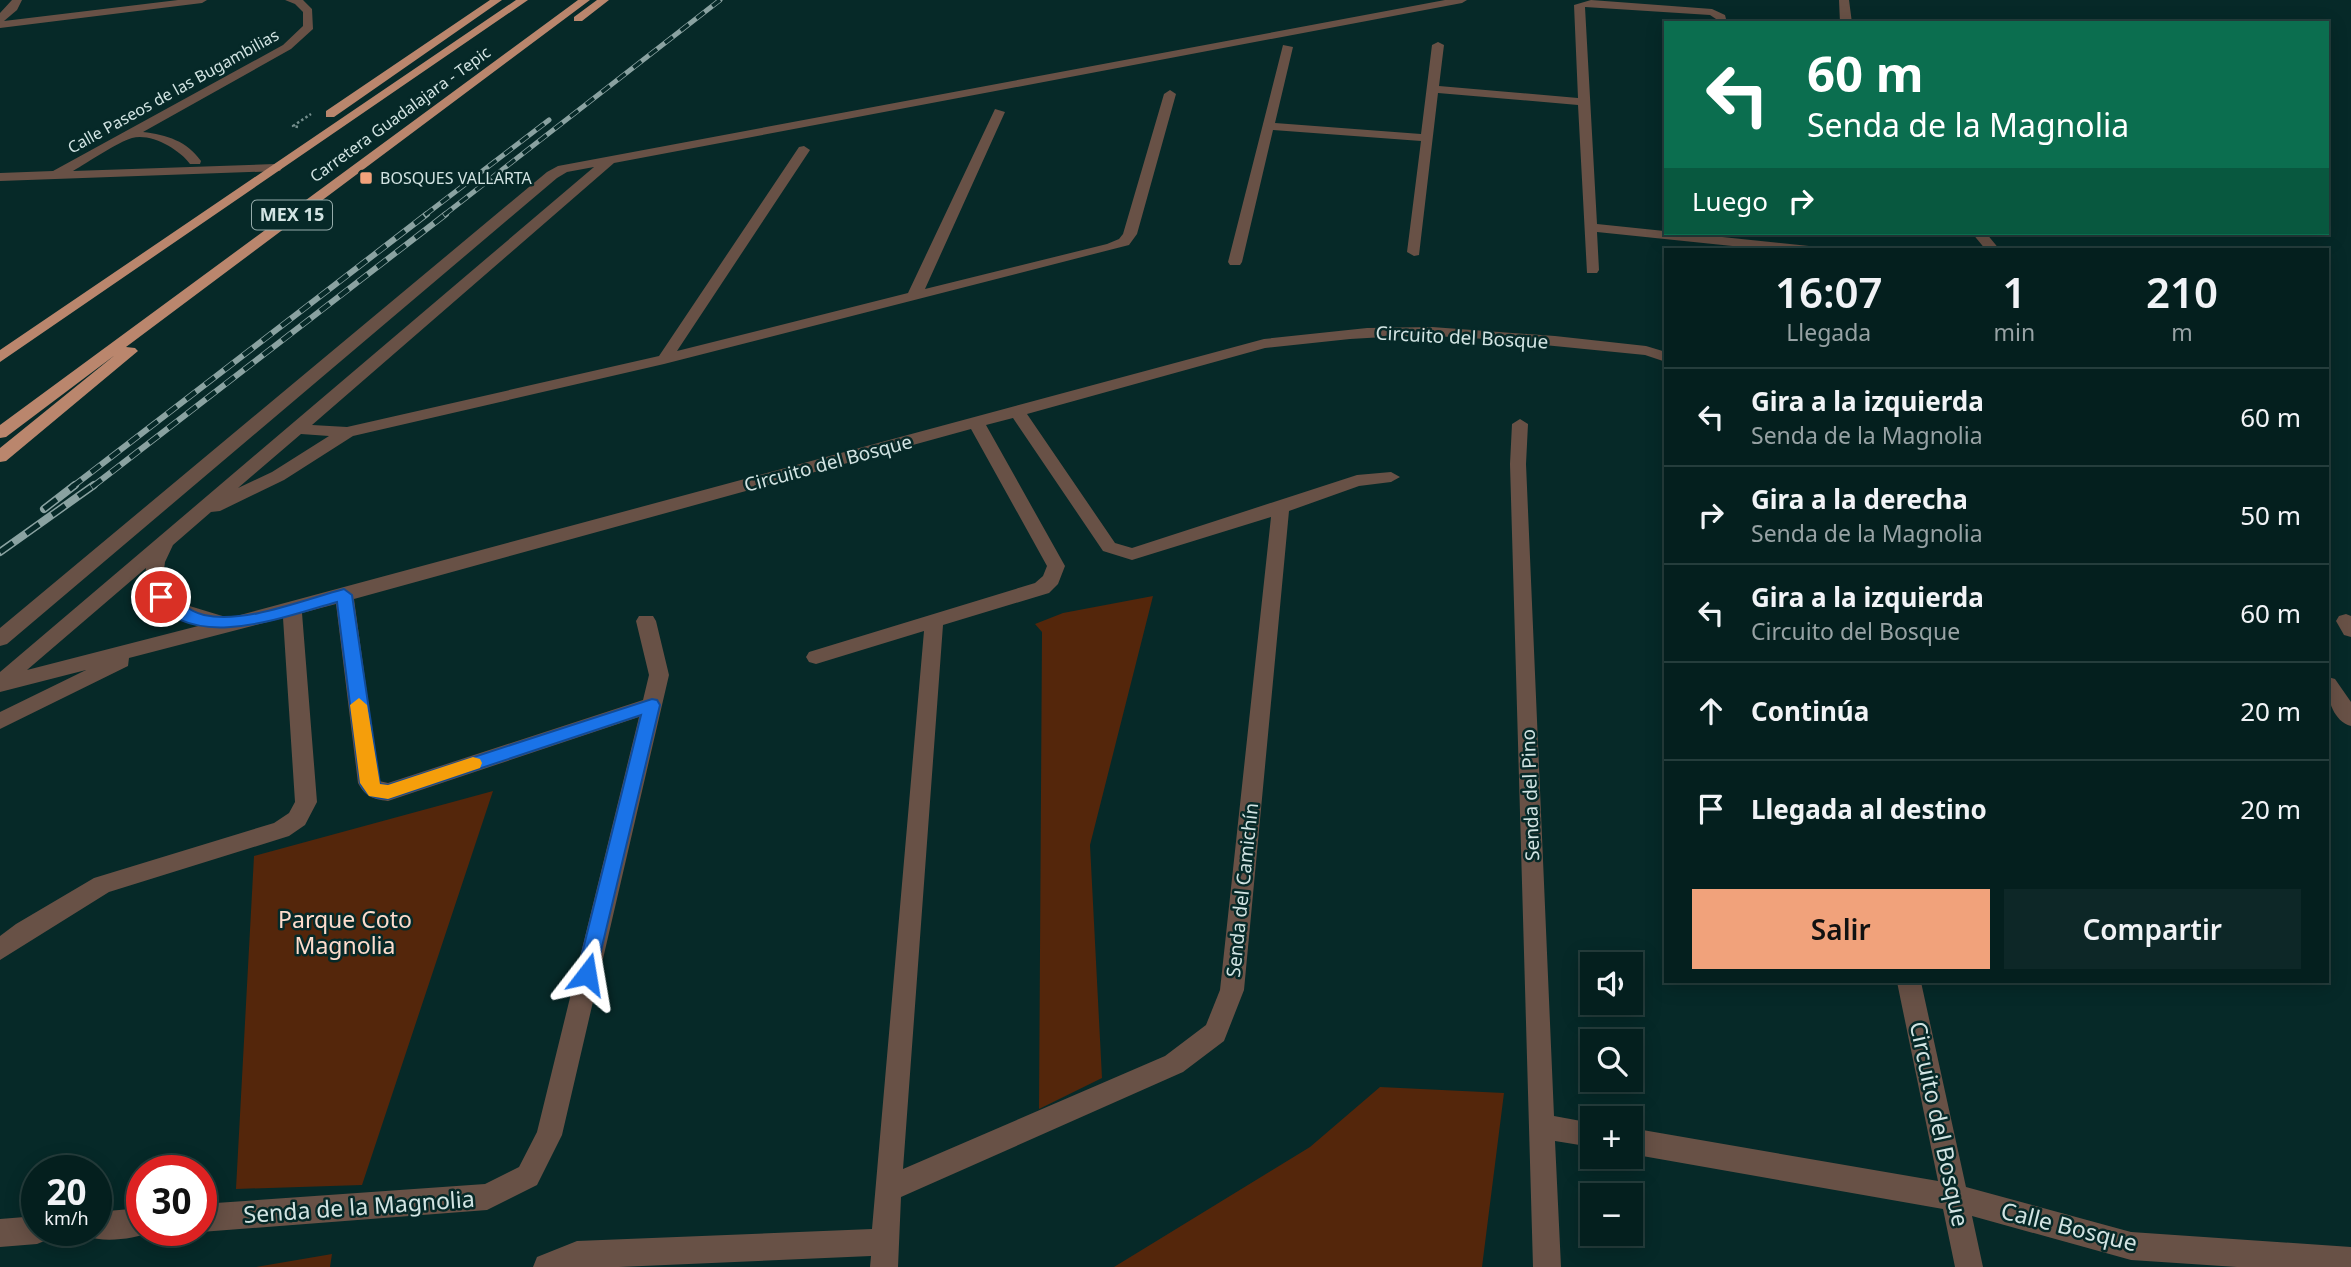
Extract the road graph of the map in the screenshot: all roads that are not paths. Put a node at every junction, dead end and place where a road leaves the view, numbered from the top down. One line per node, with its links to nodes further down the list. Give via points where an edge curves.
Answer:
1 (17, 0): 10 (street)
2 (202, 0): 13 (street)
3 (290, 0): 21 (street, Calle Paseos de las Bugambilias, via 309,11 309,27 287,47)
4 (497, 0): 23 (highway, via 318,123)
5 (523, 0): 23 (highway, Carretera Guadalajara - Tepic / MEX 15)
6 (585, 0): 24 (highway, Carretera Guadalajara - Tepic / MEX 15)
7 (604, 0): 24 (highway, via 451,111)
8 (1462, 0): 27 (street)
9 (1844, 0): 12 (street)
10 (0, 19)
11 (1722, 21): 18 (street, via 1712,12 1582,3)
12 (1846, 21)
13 (0, 24)
14 (1438, 45): 16 (street)
15 (1287, 47): 20 (street)
16 (1433, 89): 18 (street); 22 (street)
17 (1170, 94): 44 (street, via 1124,242)
18 (1584, 102): 35 (street)
19 (999, 112): 44 (street)
20 (1268, 125): 22 (street); 41 (street)
21 (131, 134): 28 (street, via 178,145); 29 (street, Calle Paseos de las Bugambilias)
22 (1427, 138): 40 (street)
23 (304, 147): 26 (highway, Carretera Guadalajara - Tepic / MEX 15)
24 (379, 150): 43 (highway, Carretera Guadalajara - Tepic / MEX 15)
25 (804, 150): 49 (street)
26 (288, 159): 28 (street); 30 (highway, Carretera Guadalajara - Tepic / MEX 15)
27 (609, 161): 53 (street); 66 (street, via 573,165 552,175)
28 (195, 162): 29 (street)
29 (74, 165): 32 (street, Calle Paseos de las Bugambilias)
30 (275, 168): 31 (street); 34 (highway, Carretera Guadalajara - Tepic / MEX 15)
31 (229, 170): 32 (street); 34 (street)
32 (54, 176): 33 (street)
33 (0, 177)
34 (243, 190): 48 (highway, Carretera Guadalajara - Tepic / MEX 15)
35 (1590, 227): 36 (street); 42 (street)
36 (1664, 232)
37 (1704, 235): 38 (street)
38 (1776, 240): 39 (street)
39 (1802, 248)
40 (1414, 252)
41 (1235, 262)
42 (1592, 270)
43 (219, 272): 55 (highway, Carretera Guadalajara - Tepic / MEX 15); 56 (highway, via 102,376)
44 (915, 295): 49 (street)
45 (1646, 351): 46 (street); 47 (street, Circuito del Bosque); 50 (street, Circuito del Bosque, via 1493,335 1403,331 1330,335 1264,344)
46 (1664, 351)
47 (1664, 356)
48 (0, 357)
49 (664, 359): 54 (street)
50 (1017, 412): 51 (street, Circuito del Bosque); 58 (street, via 1109,547 1120,552 1132,554)
51 (976, 423): 61 (street, Circuito del Bosque); 64 (street, via 1056,566 1042,588)
52 (1520, 424): 76 (street, Senda del Pino)
53 (296, 429): 54 (street); 59 (street)
54 (347, 432): 59 (street, via 278,476)
55 (0, 433)
56 (0, 457)
57 (1391, 477): 58 (street, via 1357,481)
58 (1281, 508): 79 (street, Senda del Camichín, via 1232,990 1215,1033 1174,1064)
59 (195, 516): 60 (street)
60 (169, 538): 65 (street, via 155,559 153,579 161,597 177,611); 69 (street)
61 (344, 595): 62 (street, Circuito del Bosque); 71 (street, via 369,783 375,791 388,792)
62 (292, 608): 65 (street, Circuito del Bosque); 74 (street, via 306,802 297,819 281,830 102,885)
63 (646, 621): 71 (street, Senda de la Magnolia, via 659,675)
64 (934, 622): 68 (street); 79 (street)
65 (233, 624): 67 (street, Circuito del Bosque)
66 (0, 639)
67 (160, 642): 69 (street, Circuito del Bosque); 73 (street)
68 (816, 657)
69 (0, 684)
70 (2329, 685): 72 (street)
71 (652, 705): 81 (street, Senda de la Magnolia, via 549,1135 528,1176 487,1197)
72 (2351, 718)
73 (0, 721)
74 (0, 950)
75 (1909, 983): 80 (street, Circuito del Bosque)
76 (1541, 1126): 77 (street); 87 (street, Senda del Pino)
77 (1580, 1133)
78 (1643, 1143): 80 (street)
79 (888, 1189): 84 (street)
80 (1956, 1198): 85 (street, Calle Bosque, via 2131,1246); 88 (street, Circuito del Bosque)
81 (217, 1217)
82 (21, 1231): 83 (street)
83 (0, 1233)
84 (885, 1254): 86 (street, via 577,1255)
85 (2351, 1261)
86 (547, 1267)
87 (1546, 1267)
88 (1969, 1267)

